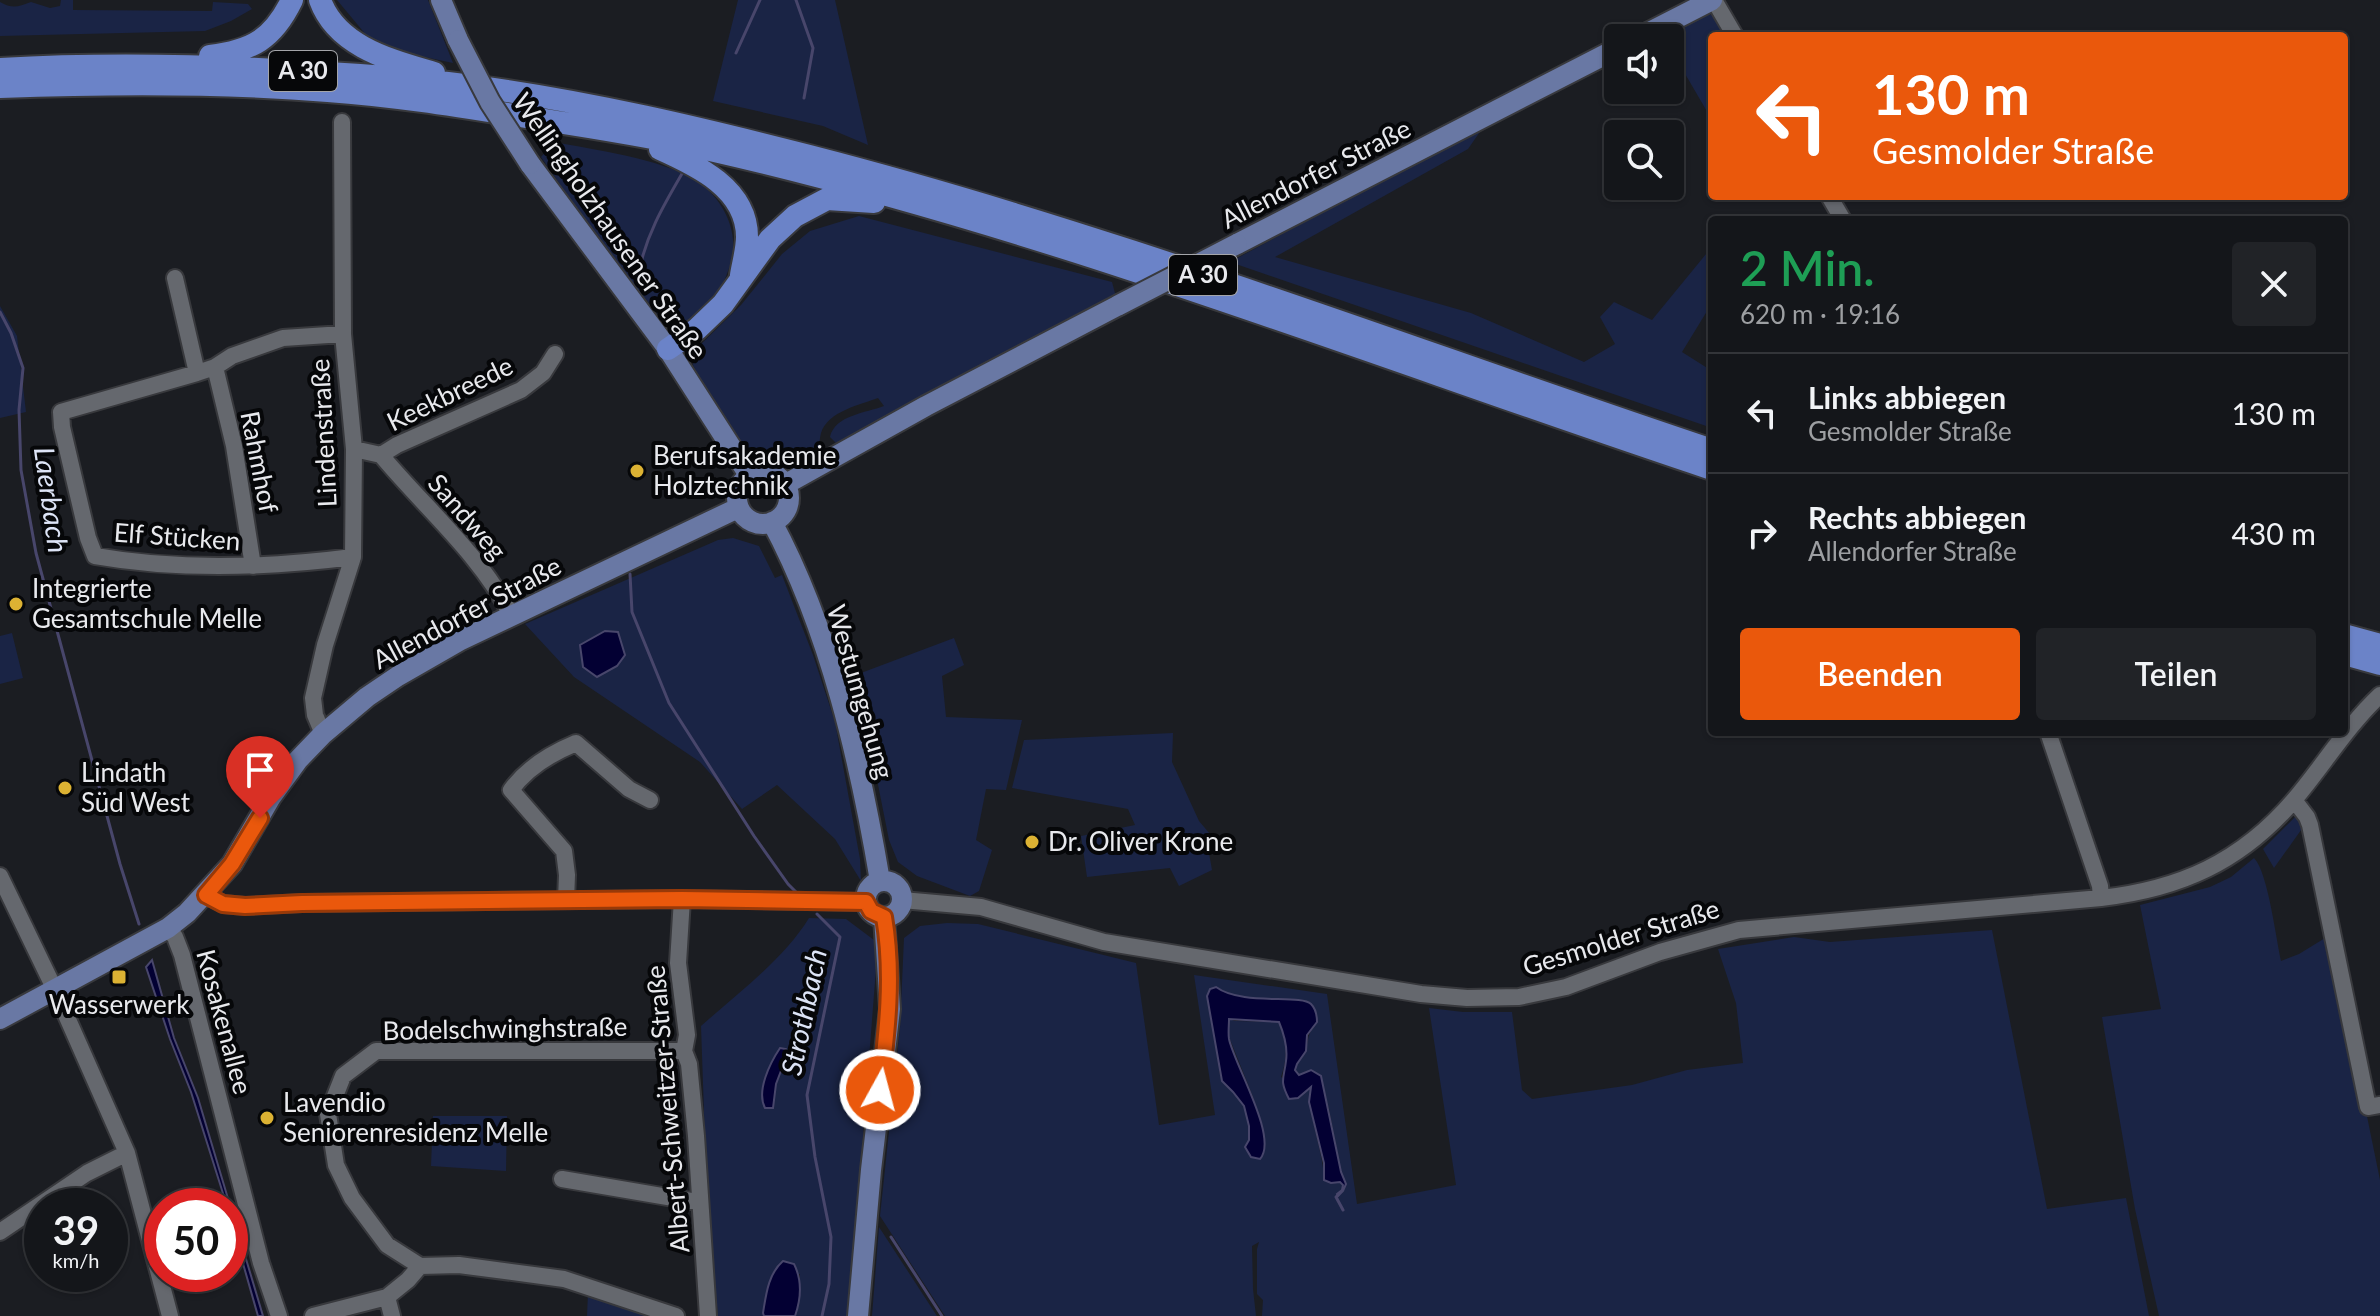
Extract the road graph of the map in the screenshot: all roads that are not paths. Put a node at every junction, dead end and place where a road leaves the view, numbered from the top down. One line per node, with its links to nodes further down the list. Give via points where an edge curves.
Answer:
1 (292, 0): 8 (highway, via 272,32 246,50)
2 (320, 0): 10 (highway, via 334,25 354,42 388,59)
3 (441, 0): 18 (main road, Wellingholzhausener Straße, bridge, via 490,102 530,164)
4 (1713, 0): 5 (main road); 6 (street)
5 (1666, 24)
6 (1733, 32)
7 (1604, 55): 27 (main road, Allendorfer Straße, bridge)
8 (128, 64): 9 (highway, A 30); 10 (highway, A 30, via 279,69)
9 (0, 69)
10 (477, 86): 23 (highway, A 30, via 687,126 900,180 1167,262)
11 (0, 87): 13 (highway, A 30, via 197,84 327,91 413,99)
12 (342, 122): 17 (street, Lindenstraße)
13 (627, 133): 14 (highway, A 30); 16 (highway, via 724,185 745,217)
14 (927, 206): 16 (highway, via 827,199 795,216 770,239); 25 (highway, A 30, via 1089,256)
15 (175, 278): 21 (street)
16 (740, 280): 18 (highway, via 697,329)
17 (343, 334): 20 (street, Elf Stücken, via 283,338); 22 (street, Lindenstraße)
18 (668, 349): 26 (main road, Wellingholzhausener Straße)
19 (555, 354): 24 (street, Keekbreede, via 543,373 521,390)
20 (215, 367): 21 (street, Elf Stücken); 31 (street, Rahmhof)
21 (197, 373): 31 (street, Elf Stücken, via 61,412 88,538 95,556 116,560)
22 (354, 449): 24 (street, Keekbreede); 30 (street, Lindenstraße)
23 (1708, 449)
24 (381, 455): 32 (street, Sandweg, via 454,536)
25 (1708, 468)
26 (749, 475): 27 (main road, via 769,472); 28 (main road, via 739,486)
27 (786, 484): 29 (main road, via 789,502)
28 (738, 508): 29 (main road, via 756,523); 32 (main road, Allendorfer Straße)
29 (772, 522): 44 (main road, Westumgehung, via 832,672)
30 (353, 557): 31 (street, Elf Stücken); 38 (street, Lindenstraße, via 313,698)
31 (253, 566)
32 (511, 615): 38 (main road, Allendorfer Straße, via 398,676)
33 (2348, 638): 35 (highway)
34 (2348, 654): 35 (highway)
35 (2379, 657)
36 (2380, 695): 37 (street, Gesmolder Straße)
37 (2348, 732)
38 (323, 734): 45 (main road, Allendorfer Straße, via 271,797 232,864)
39 (2049, 736): 46 (street)
40 (2344, 736): 42 (street, Gesmolder Straße)
41 (650, 800): 48 (street, via 629,789 576,743 518,779 511,790 564,851)
42 (2294, 800): 46 (street, Gesmolder Straße, via 2250,843 2204,872 2136,894); 56 (street, via 2310,825 2368,1107)
43 (0, 876): 53 (street)
44 (880, 881): 49 (main road, via 896,885); 50 (main road, via 868,891)
45 (206, 895): 48 (street, via 223,904 245,906); 52 (main road)
46 (2101, 898): 49 (street, Gesmolder Straße, via 1739,930 1566,987 1519,997 1467,998 1149,951 981,907)
47 (682, 899): 48 (street); 50 (street); 55 (street, Albert-Schweitzer-Straße, via 678,963 687,1035)
48 (566, 900)
49 (902, 900): 51 (main road, via 899,910)
50 (866, 902): 51 (main road)
51 (884, 917): 69 (main road, via 890,1009)
52 (168, 928): 53 (main road); 64 (street, Kosakenallee, via 182,955)
53 (55, 990): 54 (main road); 57 (street)
54 (0, 1019)
55 (684, 1051): 59 (street, Albert-Schweitzer-Straße); 61 (street, Bodelschwinghstraße, via 376,1051 343,1076 328,1114 336,1165 352,1198 387,1245)
56 (2380, 1105)
57 (127, 1153): 60 (street, via 87,1173); 63 (street)
58 (562, 1179): 59 (street)
59 (700, 1200): 68 (street, Albert-Schweitzer-Straße)
60 (0, 1232)
61 (420, 1266): 62 (street); 67 (street, via 459,1265 564,1279)
62 (387, 1297): 65 (street); 66 (street)
63 (170, 1316)
64 (279, 1316)
65 (313, 1316)
66 (392, 1316)
67 (676, 1316)
68 (708, 1316)
69 (858, 1316)

